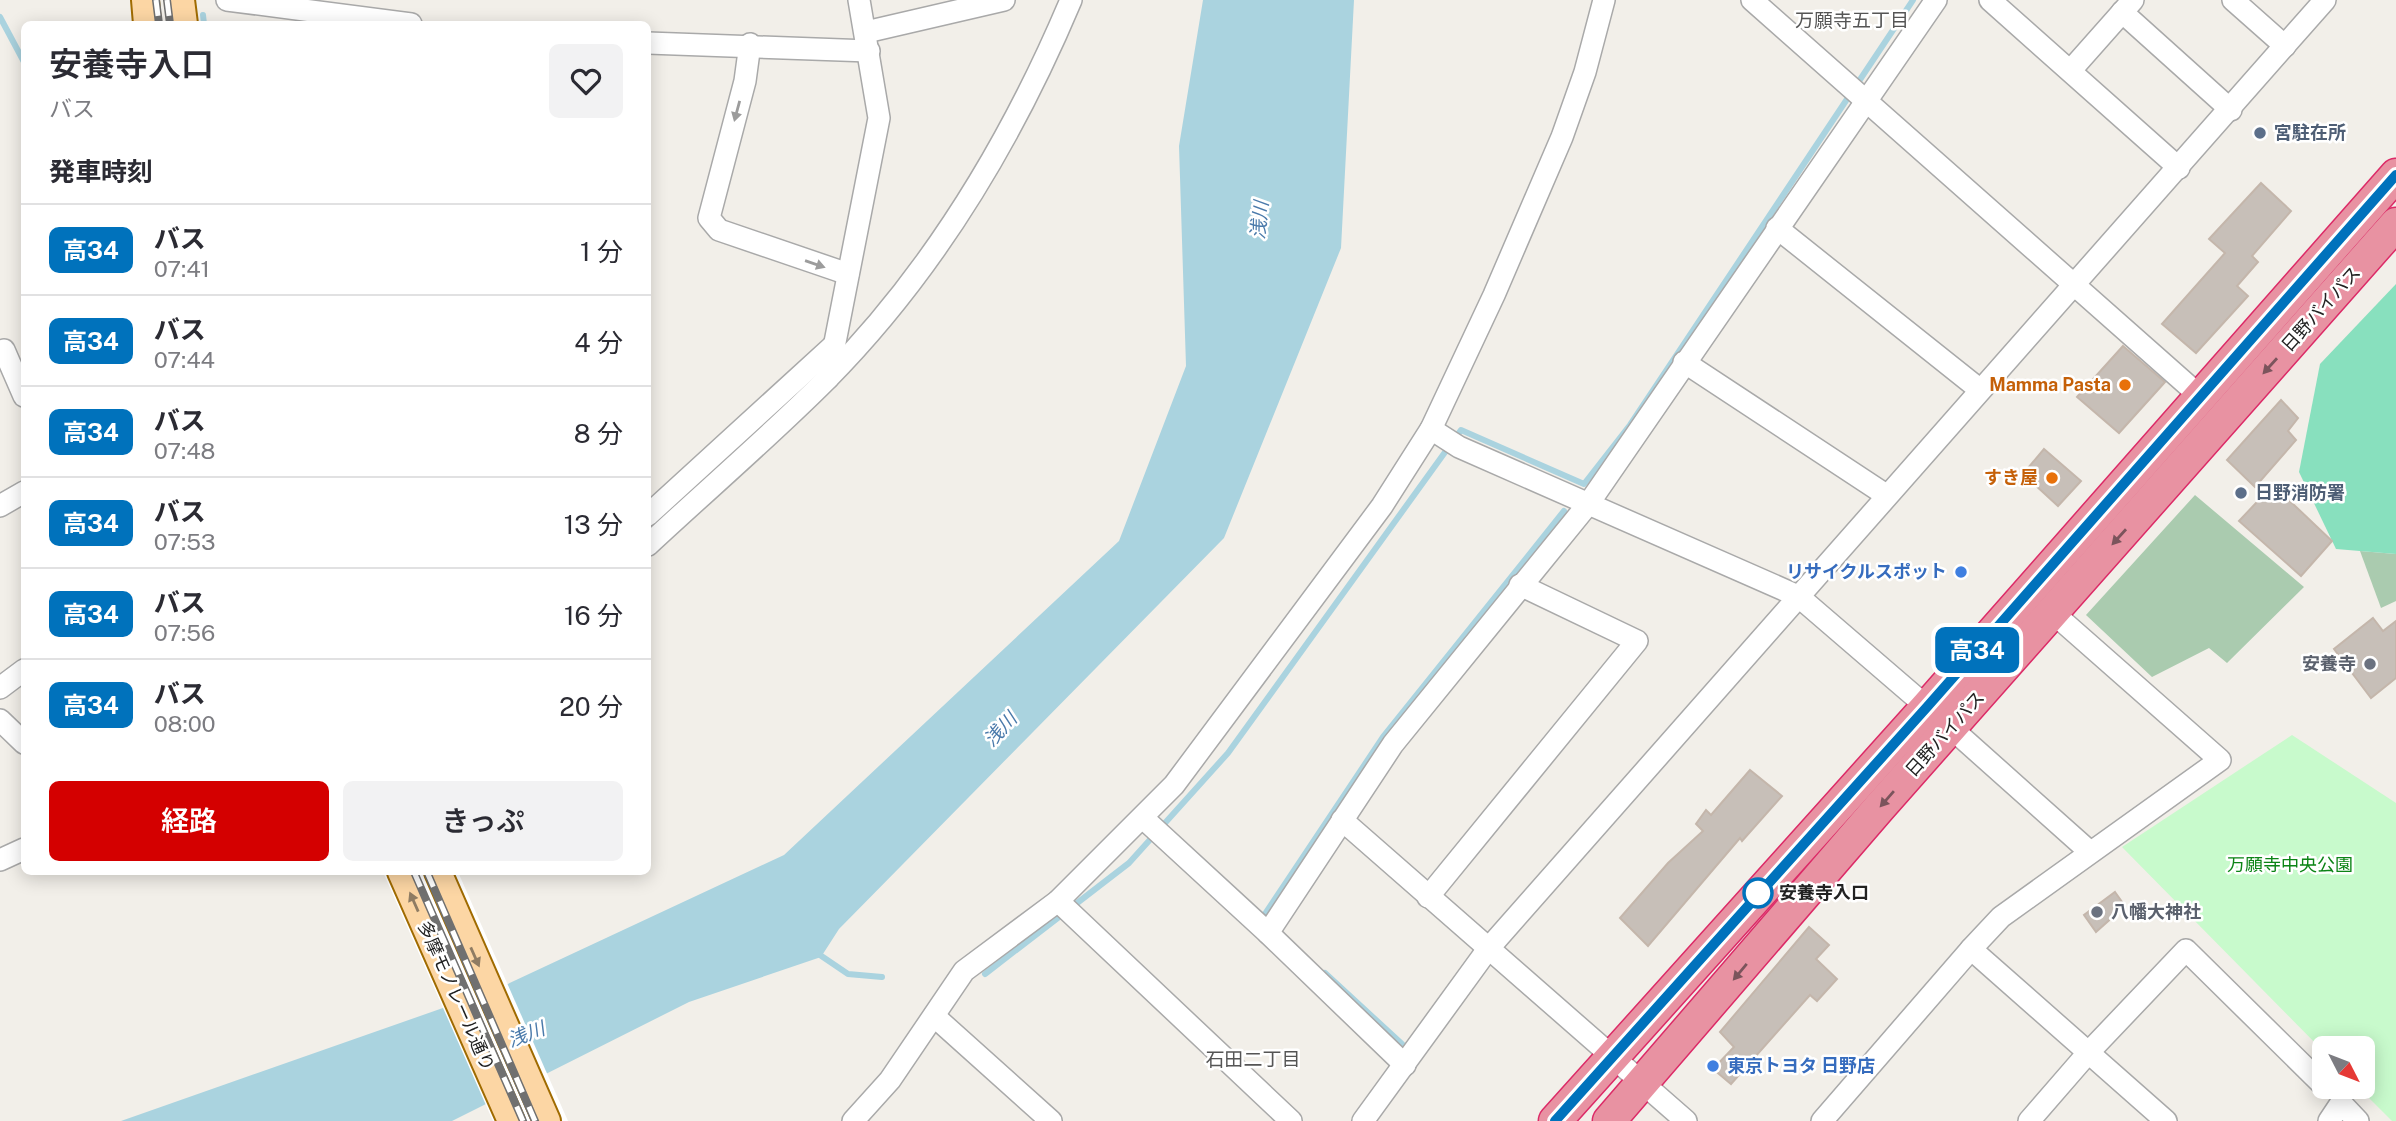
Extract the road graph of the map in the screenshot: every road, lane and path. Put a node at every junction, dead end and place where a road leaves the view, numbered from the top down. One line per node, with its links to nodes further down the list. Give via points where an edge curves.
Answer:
1 (145, 0): 14 (main road)
2 (181, 0): 15 (main road)
3 (227, 0): 16 (street)
4 (859, 0): 17 (street)
5 (1004, 0): 17 (street)
6 (1071, 0): 33 (street, via 1013,126 979,184 935,251)
7 (1604, 0): 37 (street, via 1562,137 1494,295)
8 (1752, 0): 22 (street)
9 (1936, 0): 22 (street)
10 (1990, 0): 21 (street)
11 (2233, 0): 20 (street)
12 (2325, 0): 20 (street)
13 (2127, 6): 21 (street); 23 (street)
14 (147, 21)
15 (184, 21)
16 (388, 21)
17 (868, 42): 19 (street); 28 (street, via 878,118)
18 (651, 43): 19 (street)
19 (750, 44): 28 (street, one-way to 28, via 745,81 709,218 719,230)
20 (2285, 46): 23 (street)
21 (2071, 70): 24 (street)
22 (1865, 102): 27 (street); 29 (street)
23 (2231, 110): 24 (street)
24 (2179, 168): 29 (street)
25 (2396, 175): 36 (highway, 日野バイパス)
26 (2396, 224): 46 (highway, 日野バイパス, one-way to 46)
27 (1777, 228): 32 (street); 35 (street)
28 (848, 274): 30 (street)
29 (2074, 285): 35 (street); 36 (street)
30 (833, 346): 33 (street); 42 (street)
31 (4, 350): 34 (street)
32 (1684, 362): 39 (street); 40 (street)
33 (828, 378): 43 (street)
34 (21, 389)
35 (1979, 389): 39 (street)
36 (2201, 397): 49 (highway, 日野バイパス)
37 (1444, 438): 40 (street); 54 (street, via 1382,506 1202,750)
38 (21, 494): 41 (street)
39 (1886, 495): 45 (street)
40 (1589, 503): 44 (street); 45 (street)
41 (0, 506)
42 (651, 512)
43 (651, 542)
44 (1520, 585): 53 (street, via 1393,744); 60 (street, via 1637,641)
45 (1798, 596): 49 (street); 63 (street)
46 (2052, 612): 51 (highway, 日野バイパス); 56 (street, via 2220,760)
47 (21, 672): 48 (street)
48 (0, 688)
49 (1927, 707): 67 (highway, 日野バイパス)
50 (0, 720): 52 (street)
51 (1950, 727): 56 (street); 70 (highway, 日野バイパス, one-way to 70)
52 (21, 740)
53 (1342, 820): 60 (street); 62 (street)
54 (1152, 827): 61 (street); 62 (street)
55 (21, 850): 57 (street)
56 (2090, 852): 64 (street, via 2001,918)
57 (0, 860)
58 (402, 875): 73 (main road, 多摩モノレール通り, one-way to 58)
59 (439, 875): 74 (main road, 多摩モノレール通り, one-way to 74)
60 (1428, 897): 63 (street)
61 (1065, 908): 65 (street, via 964,971); 77 (street)
62 (1268, 933): 68 (street)
63 (1488, 949): 67 (street); 68 (street)
64 (1971, 949): 66 (street); 82 (street)
65 (934, 1016): 75 (street, via 890,1080); 76 (street)
66 (2088, 1053): 69 (street, via 2186,950); 83 (street); 84 (street)
67 (1611, 1056): 70 (street); 79 (highway, 日野バイパス)
68 (1405, 1065): 78 (street)
69 (2312, 1075)
70 (1642, 1083): 80 (highway, 日野バイパス); 81 (street)
71 (2337, 1099): 72 (street)
72 (2341, 1103): 85 (street); 86 (street)
73 (511, 1121)
74 (547, 1121)
75 (853, 1121)
76 (1051, 1121)
77 (1291, 1121)
78 (1363, 1121)
79 (1555, 1121)
80 (1609, 1121)
81 (1686, 1121)
82 (1822, 1121)
83 (2029, 1121)
84 (2166, 1121)
85 (2329, 1121)
86 (2358, 1121)

